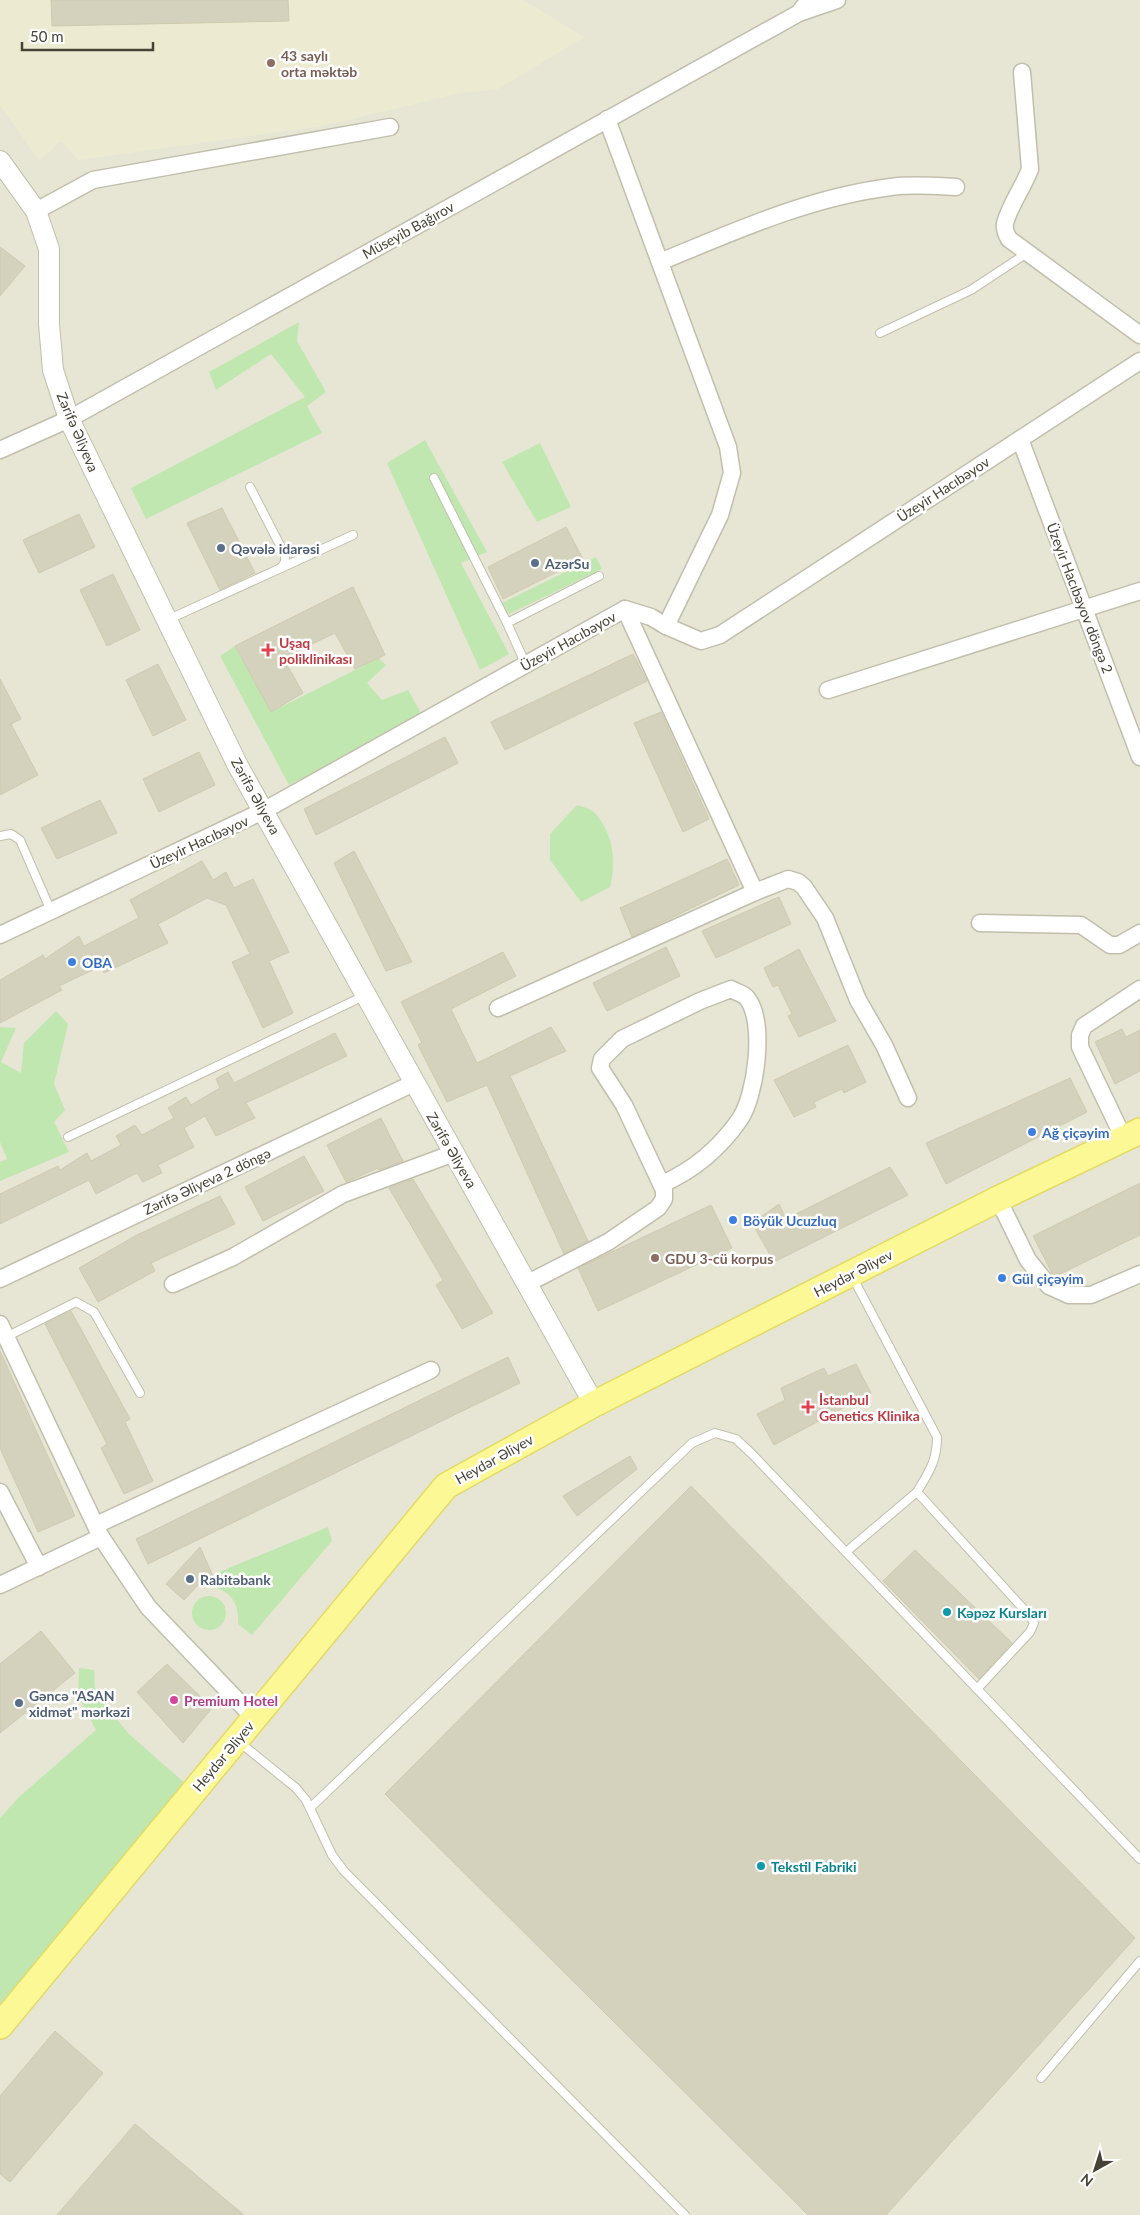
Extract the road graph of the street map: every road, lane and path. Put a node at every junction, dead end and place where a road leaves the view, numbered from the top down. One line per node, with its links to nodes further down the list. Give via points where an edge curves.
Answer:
1 (837, 0): 2 (street, Müseyib Bağırov)
2 (804, 6): 4 (street, Müseyib Bağırov)
3 (1022, 72): 9 (street, via 1030,168 1005,222 1004,231)
4 (608, 119): 10 (street); 14 (street, Müseyib Bağırov)
5 (390, 127): 8 (street, via 93,180)
6 (0, 161): 8 (street, Zərifə Əliyeva)
7 (956, 186): 10 (street, via 894,186 845,194 787,212)
8 (36, 212): 14 (street, Zərifə Əliyeva, via 49,250 53,370)
9 (1027, 253): 11 (lane, via 971,290); 12 (street)
10 (660, 262): 27 (street, via 728,447 732,473 720,515)
11 (880, 333)
12 (1140, 335)
13 (1140, 361): 15 (street, Üzeyir Hacıbəyov)
14 (69, 419): 16 (street, Müseyib Bağırov); 25 (street, Zərifə Əliyeva)
15 (1020, 439): 23 (street, Üzeyir Hacıbəyov döngə 2); 27 (street, Üzeyir Hacıbəyov, via 720,635 701,640)
16 (0, 450)
17 (434, 478): 26 (lane)
18 (250, 488): 20 (lane, via 285,555)
19 (353, 535): 20 (lane)
20 (281, 568): 25 (lane)
21 (599, 576): 26 (lane)
22 (1140, 591): 23 (street)
23 (1084, 608): 29 (street); 30 (street, Üzeyir Hacıbəyov döngə 2)
24 (625, 609): 27 (street, Üzeyir Hacıbəyov, via 651,617); 28 (street, Üzeyir Hacıbəyov); 33 (street)
25 (167, 620): 31 (street, Zərifə Əliyeva)
26 (507, 623): 28 (lane)
27 (666, 626)
28 (526, 665): 31 (street, Üzeyir Hacıbəyov)
29 (828, 690)
30 (1140, 757)
31 (263, 811): 34 (street, Üzeyir Hacıbəyov); 39 (street, Zərifə Əliyeva)
32 (0, 836): 34 (lane, via 12,834 20,840)
33 (755, 892): 40 (street); 42 (street, via 788,879 804,887 825,918 858,1000 884,1045)
34 (51, 911): 37 (street, Üzeyir Hacıbəyov)
35 (980, 923): 36 (street, via 1081,925 1110,945 1119,945)
36 (1140, 933)
37 (0, 935)
38 (1140, 989): 43 (street, via 1084,1026 1080,1035 1080,1047)
39 (366, 995): 41 (street, Zərifə Əliyeva); 44 (lane)
40 (498, 1008)
41 (414, 1083): 45 (street, Zərifə Əliyeva); 50 (street, Zərifə Əliyeva 2 döngə)
42 (908, 1098)
43 (1132, 1135): 47 (main road, Heydər Əliyev)
44 (68, 1137)
45 (454, 1153): 51 (street, Zərifə Əliyeva); 52 (street, via 343,1194 233,1257)
46 (662, 1184): 46 (street, via 624,1105 600,1068 602,1058 622,1039 731,989 746,996 752,1005 758,1033 757,1065 742,1117 706,1157 683,1175); 51 (street, via 664,1199 658,1208 608,1242)
47 (998, 1199): 48 (main road, Heydər Əliyev); 49 (street, via 1028,1260 1049,1286 1069,1295 1091,1295)
48 (851, 1274): 56 (main road, Heydər Əliyev); 58 (lane, via 937,1437 937,1453 932,1468)
49 (1140, 1274)
50 (0, 1279)
51 (528, 1283): 56 (street, Zərifə Əliyeva)
52 (173, 1284)
53 (3, 1330): 55 (lane, via 76,1302 94,1312); 59 (street)
54 (431, 1370): 59 (street)
55 (140, 1392)
56 (594, 1404): 66 (main road, Heydər Əliyev, via 446,1486)
57 (0, 1492): 61 (street)
58 (917, 1492): 60 (lane); 65 (lane, via 1034,1623 1030,1632)
59 (98, 1531): 61 (street); 66 (street, via 148,1607)
60 (846, 1552): 65 (lane); 68 (lane, via 736,1439 715,1433 692,1443)
61 (39, 1566): 63 (street)
62 (0, 1573): 63 (street)
63 (18, 1576): 64 (street)
64 (0, 1585)
65 (977, 1689): 69 (lane)
66 (254, 1718): 67 (main road, Heydər Əliyev)
67 (236, 1740): 68 (lane, via 296,1788); 71 (main road, Heydər Əliyev)
68 (310, 1808): 73 (lane, via 332,1855 344,1871)
69 (1140, 1860)
70 (1140, 1961): 72 (lane)
71 (0, 2026)
72 (1041, 2078)
73 (685, 2215)

